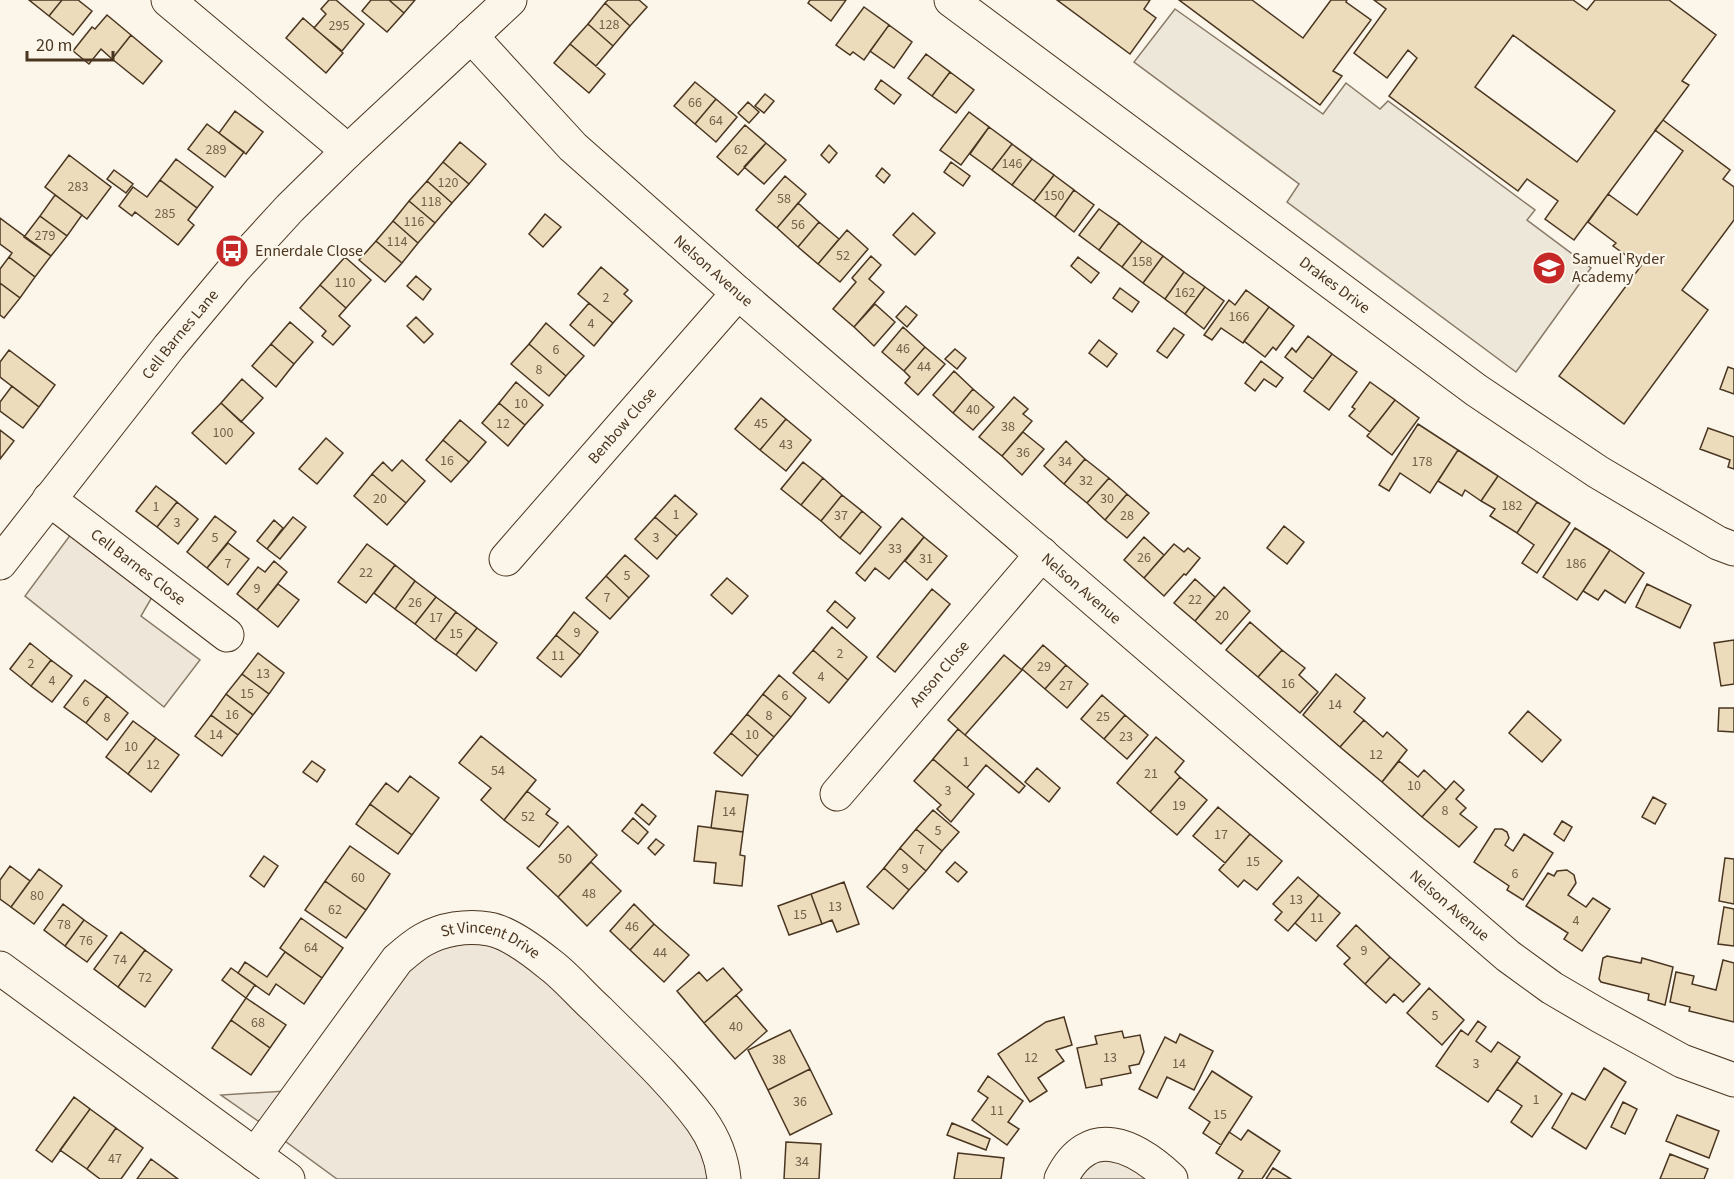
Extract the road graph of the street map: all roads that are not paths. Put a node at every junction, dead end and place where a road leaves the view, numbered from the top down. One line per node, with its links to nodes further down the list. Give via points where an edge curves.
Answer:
1 (168, 0): 5 (street)
2 (510, 0): 4 (street, Cell Barnes Lane)
3 (951, 0): 8 (street, Drakes Drive, via 1476,390 1598,472)
4 (471, 36): 5 (street, Cell Barnes Lane); 6 (street, Nelson Avenue, via 573,147)
5 (347, 152): 7 (street, Cell Barnes Lane, via 290,207 236,268)
6 (738, 293): 9 (street, Nelson Avenue); 10 (street, Benbow Close)
7 (49, 499): 11 (street, Cell Barnes Lane); 12 (street, Cell Barnes Close)
8 (1734, 549)
9 (1042, 554): 13 (street, Anson Close); 15 (street, Nelson Avenue, via 1508,956 1610,1022 1682,1061)
10 (506, 559)
11 (0, 563)
12 (226, 635)
13 (837, 794)
14 (0, 968): 16 (street)
15 (1734, 1080)
16 (255, 1155): 17 (street); 18 (street, St Vincent Drive, via 397,960 422,940 468,927 491,929 518,942 575,988 701,1121 715,1144)
17 (288, 1179)
18 (724, 1179)
19 (1061, 1179): 20 (street, via 1081,1152 1105,1144 1140,1154)
20 (1171, 1179)

